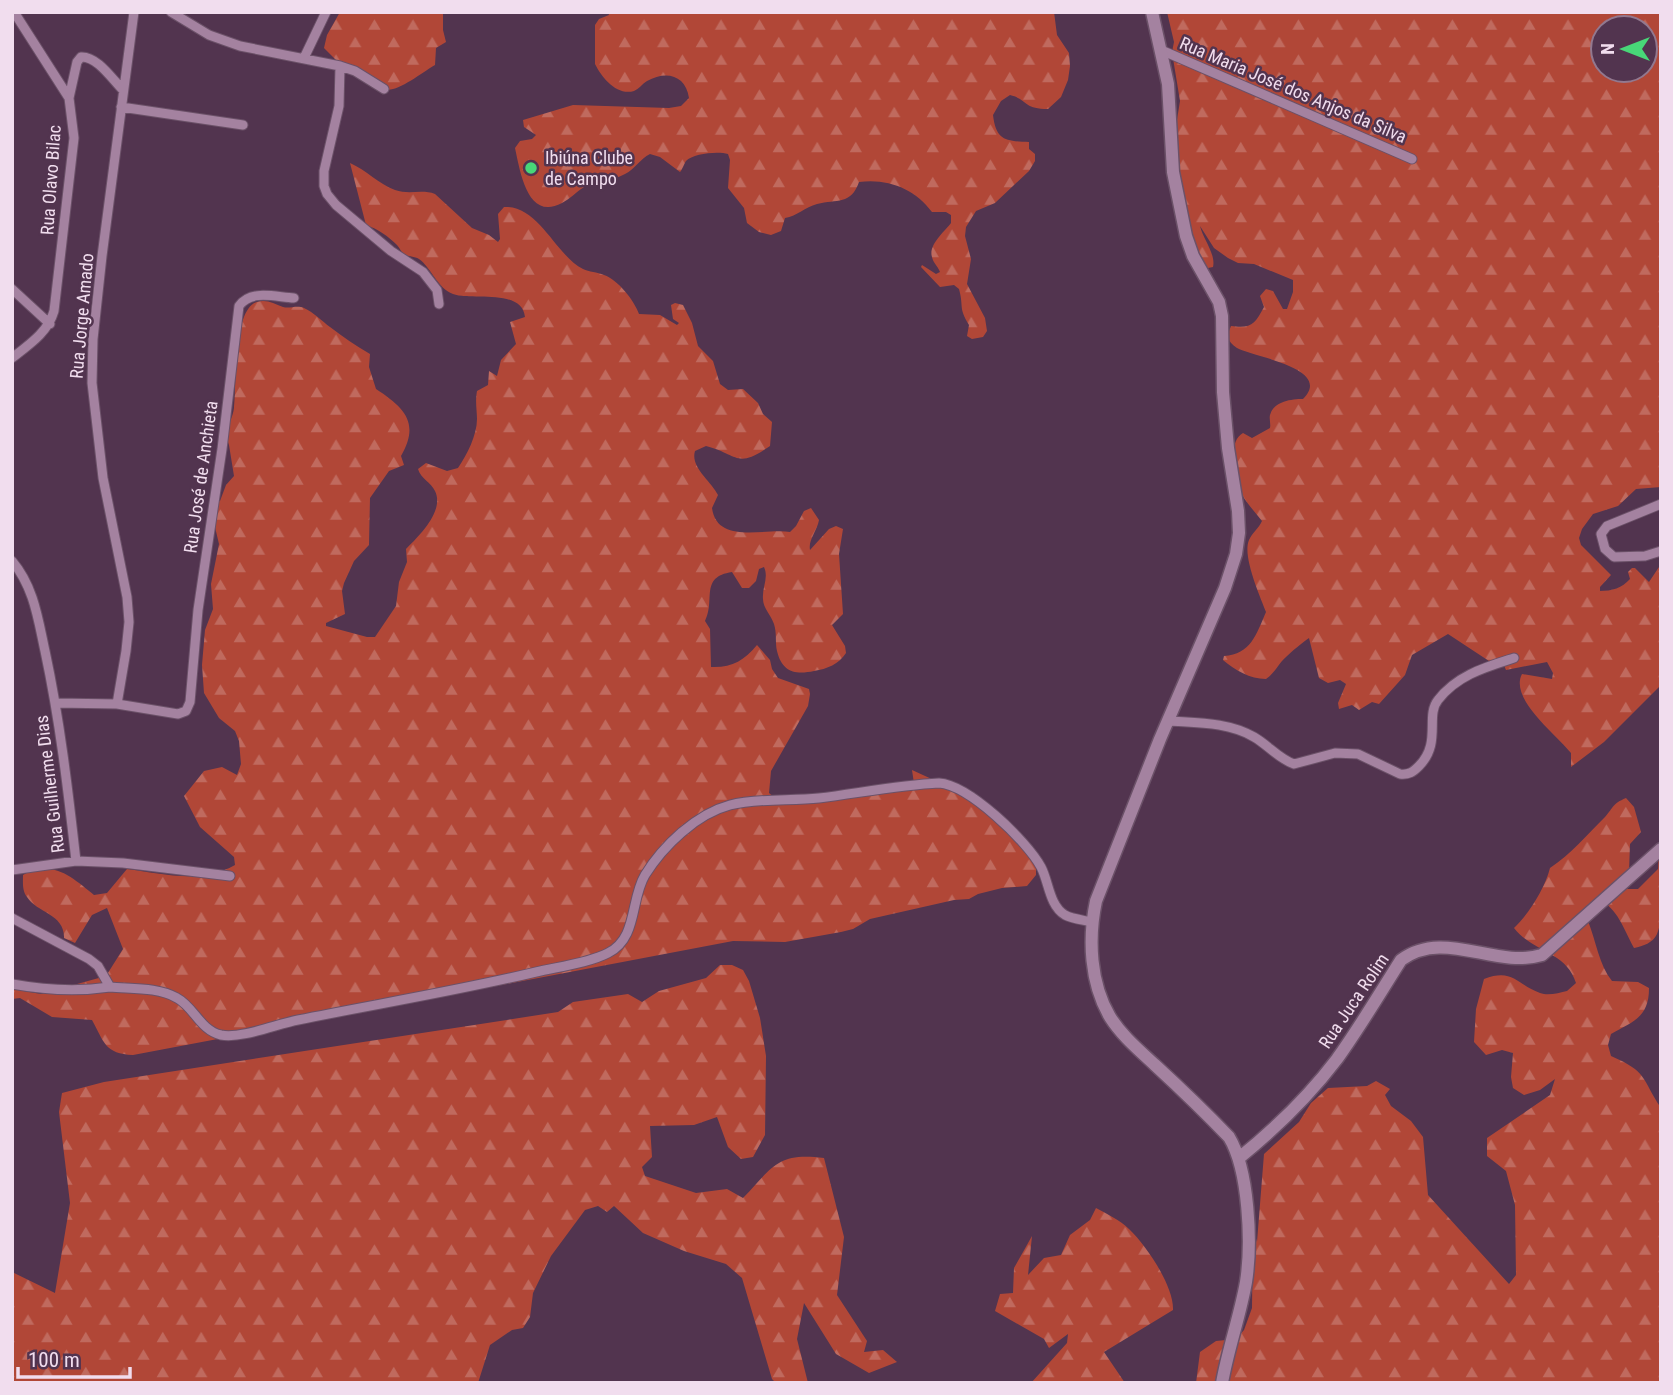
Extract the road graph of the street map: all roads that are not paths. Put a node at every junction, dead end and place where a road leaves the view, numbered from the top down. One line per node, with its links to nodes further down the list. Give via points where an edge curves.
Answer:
1 (14, 12): 11 (street, Rua Olavo Bilac)
2 (134, 12): 10 (street, Rua Jorge Amado)
3 (171, 12): 7 (street, via 240,47)
4 (326, 12): 7 (street)
5 (1152, 12): 6 (street)
6 (1161, 50): 14 (street, Rua Maria José dos Anjos da Silva); 26 (street, via 1168,84 1173,172 1186,236 1222,316 1225,420 1239,533 1225,588)
7 (304, 58): 8 (street)
8 (340, 66): 9 (street); 17 (street, via 340,106 324,171 327,194 391,251 423,272 437,290)
9 (384, 89)
10 (123, 90): 11 (street, via 94,61 81,57); 12 (street, Rua Jorge Amado)
11 (69, 98): 18 (street, Rua Olavo Bilac, via 72,165)
12 (121, 107): 13 (street); 25 (street, Rua Jorge Amado, via 93,339 92,383 103,478 127,597 127,641)
13 (243, 125)
14 (1412, 159)
15 (12, 289): 18 (street)
16 (293, 298): 25 (street, Rua José de Anchieta, via 250,296 239,306 190,702 186,711 178,714)
17 (439, 304)
18 (50, 324): 19 (street)
19 (12, 358)
20 (1661, 504): 21 (street, via 1607,526 1601,534 1605,549 1614,557)
21 (1661, 551)
22 (12, 561): 24 (street, Rua Guilherme Dias, via 32,593)
23 (1514, 658): 26 (street, via 1485,667 1448,688 1433,708 1430,750 1423,762 1406,774 1358,754 1335,753 1294,764 1235,728)
24 (57, 703): 25 (street); 28 (street, Rua Guilherme Dias)
25 (117, 704)
26 (1169, 721): 32 (street, via 1096,901)
27 (1661, 849): 35 (street, Rua Juca Rolim, via 1542,955 1515,958 1454,947 1410,953 1322,1078)
28 (76, 861): 29 (street); 30 (street)
29 (12, 870)
30 (230, 876)
31 (12, 918): 34 (street, via 89,959)
32 (1092, 922): 34 (street, via 1066,915 1057,906 1030,849 962,789 949,783 926,784 755,802 714,812 678,836 646,874 630,926 616,947 561,966 234,1035 212,1031 176,997 156,990); 35 (street, via 1094,975 1111,1017 1128,1040 1228,1137)
33 (12, 984): 34 (street, via 60,991)
34 (110, 987)
35 (1239, 1158): 36 (street, via 1246,1202 1246,1279)
36 (1222, 1383)

